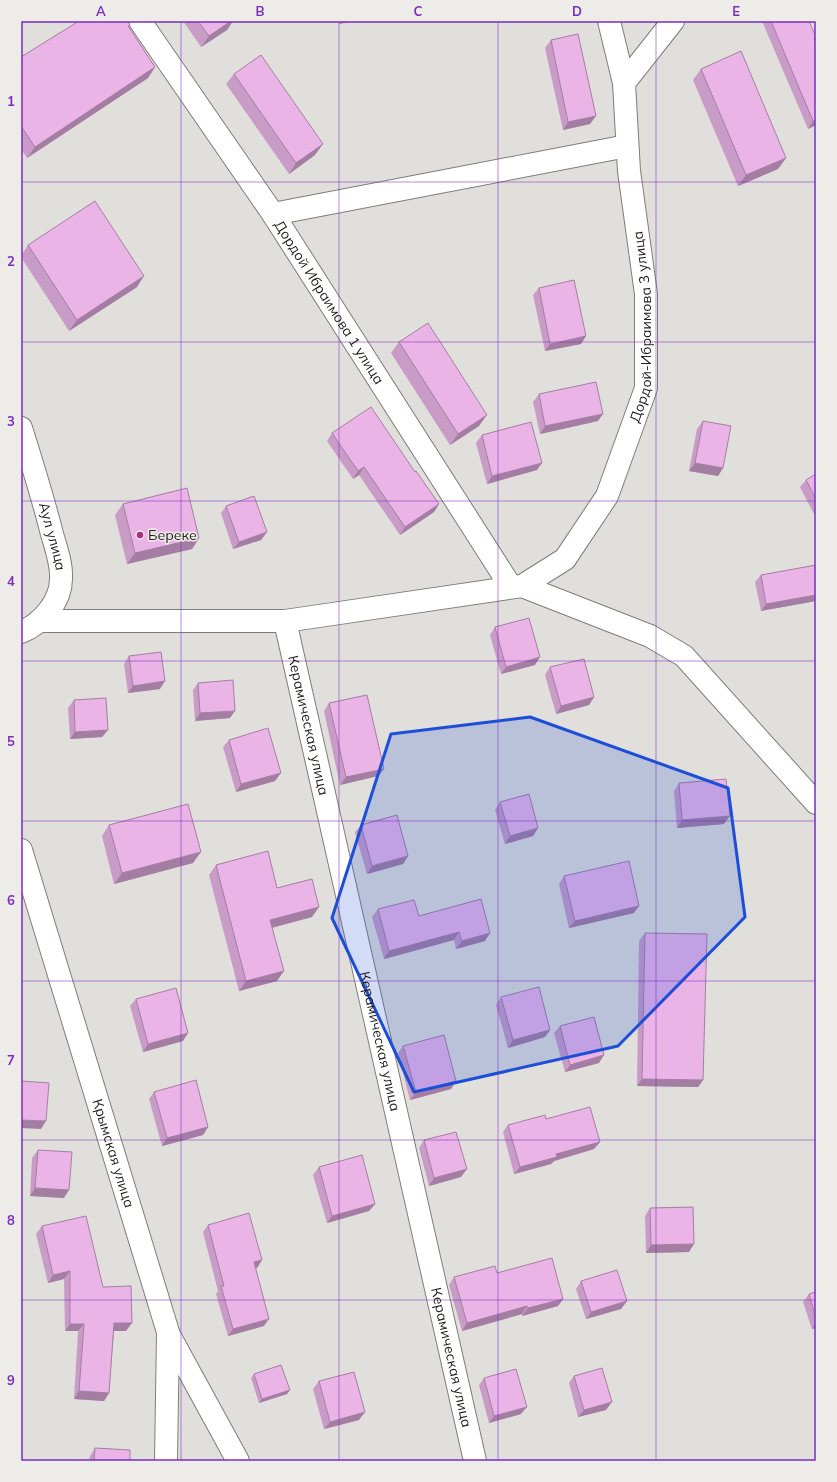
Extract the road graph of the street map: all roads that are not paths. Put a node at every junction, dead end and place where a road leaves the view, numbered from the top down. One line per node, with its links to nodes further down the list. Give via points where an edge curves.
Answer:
1 (140, 21): 6 (street, Дордой Ибраимова 1 улица)
2 (609, 21): 4 (street, Дордой-Ибраимова 3 улица)
3 (673, 21): 4 (street)
4 (624, 83): 5 (street, Дордой-Ибраимова 3 улица)
5 (627, 146): 6 (street); 8 (street, Дордой-Ибраимова 3 улица, via 646,294 646,388 607,496 565,559)
6 (273, 214): 8 (street, Дордой Ибраимова 1 улица)
7 (21, 428): 10 (street, Аул улица, via 39,485 62,579 51,609)
8 (517, 587): 9 (street); 11 (street, via 650,636 684,656)
9 (285, 621): 10 (street); 16 (street, Керамическая улица)
10 (30, 627)
11 (816, 803)
12 (21, 850): 13 (street, Крымская улица)
13 (168, 1332): 14 (street, Крымская улица); 15 (street)
14 (166, 1461)
15 (238, 1461)
16 (475, 1461)

